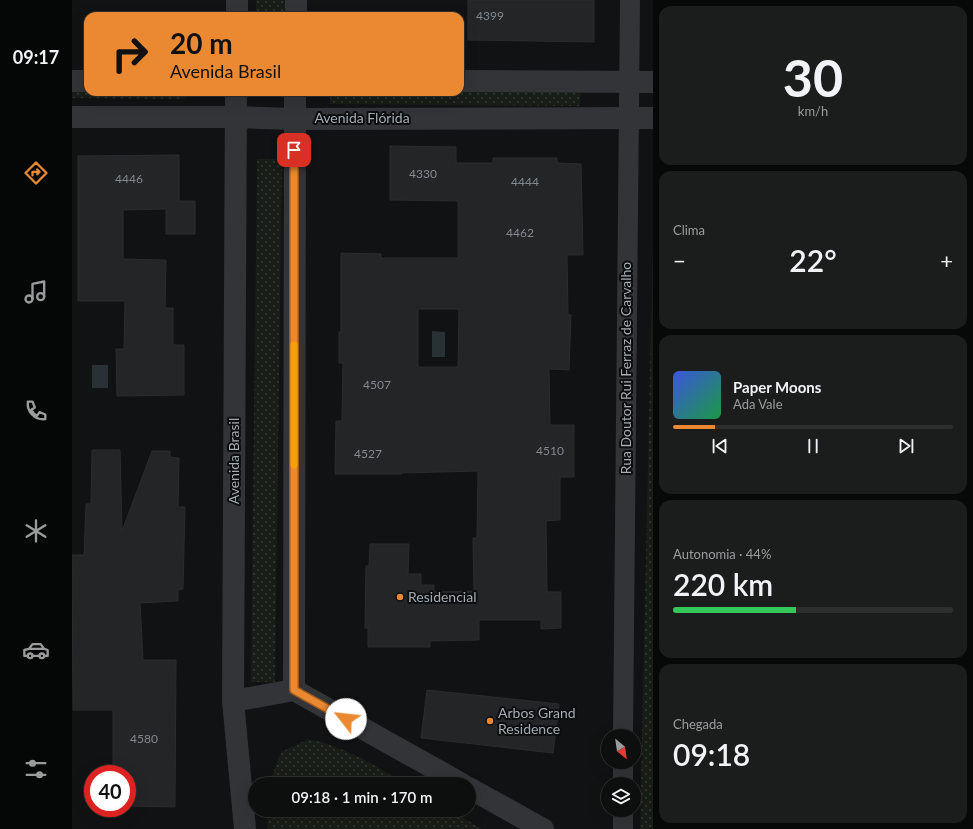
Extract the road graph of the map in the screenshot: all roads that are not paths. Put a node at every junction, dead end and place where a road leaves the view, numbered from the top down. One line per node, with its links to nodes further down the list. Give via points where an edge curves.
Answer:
1 (237, 0): 4 (street)
2 (296, 0): 5 (street)
3 (630, 0): 9 (street, Rua Doutor Rui Ferraz de Carvalho)
4 (237, 12)
5 (296, 12)
6 (72, 80): 7 (street)
7 (84, 80)
8 (464, 81): 9 (street)
9 (629, 82): 10 (street); 15 (street, Rua Doutor Rui Ferraz de Carvalho)
10 (653, 82)
11 (236, 96): 14 (street, Avenida Brasil)
12 (295, 96): 17 (street)
13 (72, 117): 14 (street, Avenida Flórida)
14 (235, 117): 17 (street, Avenida Flórida); 19 (street, Avenida Brasil)
15 (628, 117): 16 (street, Avenida Flórida); 17 (street, Avenida Flórida); 20 (street, Rua Doutor Rui Ferraz de Carvalho)
16 (653, 118)
17 (294, 119): 18 (street)
18 (294, 690): 19 (street); 21 (street)
19 (233, 701): 24 (street, Avenida Brasil)
20 (623, 729)
21 (449, 777)
22 (476, 792): 25 (street)
23 (623, 817): 26 (street)
24 (245, 829)
25 (543, 829)
26 (623, 829)

